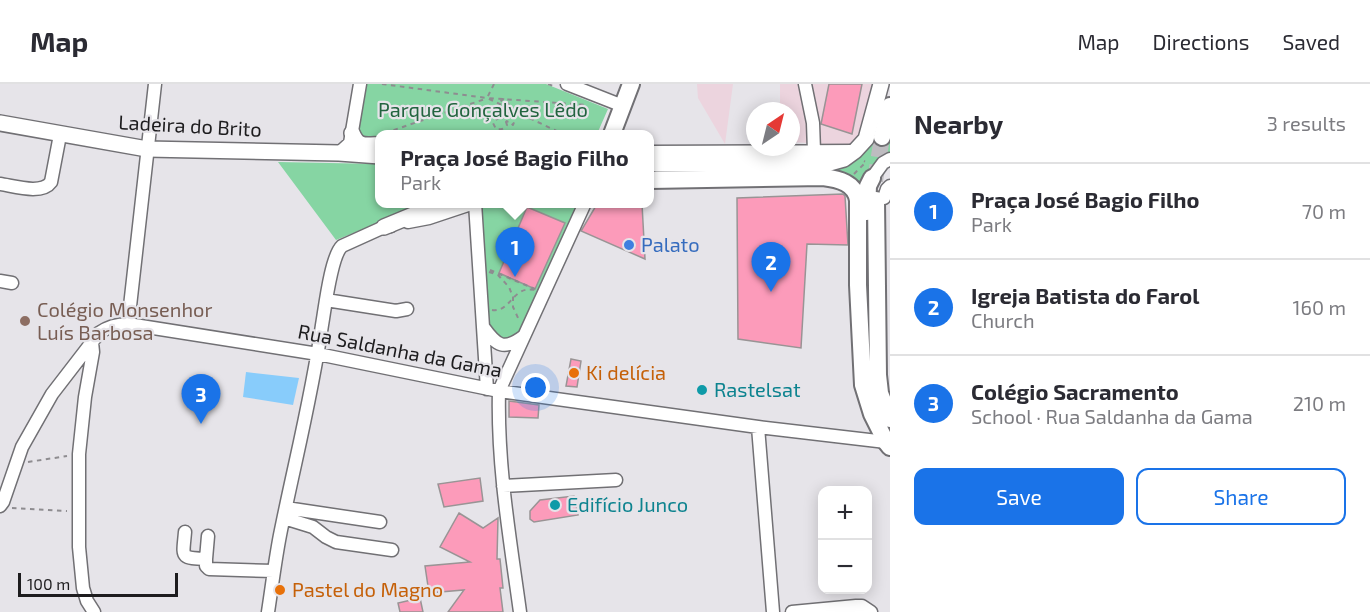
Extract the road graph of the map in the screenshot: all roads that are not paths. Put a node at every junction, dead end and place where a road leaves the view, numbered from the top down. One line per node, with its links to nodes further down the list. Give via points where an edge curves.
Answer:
1 (155, 84): 14 (street)
2 (360, 84): 15 (street)
3 (567, 84): 7 (street)
4 (631, 84): 7 (highway)
5 (805, 84): 16 (street)
6 (882, 84): 12 (main road)
7 (623, 106): 10 (highway)
8 (890, 106): 12 (highway)
9 (0, 123): 11 (main road, Ladeira do Brito)
10 (614, 130)
11 (59, 140): 14 (main road, Ladeira do Brito); 23 (street, via 51,182 45,188)
12 (868, 142): 16 (street); 19 (main road, via 844,159 826,164)
13 (375, 145): 15 (main road, Ladeira do Brito)
14 (148, 146): 15 (main road, Ladeira do Brito); 33 (street)
15 (350, 146): 17 (main road, Ladeira do Brito)
16 (814, 151): 18 (street)
17 (375, 154)
18 (654, 158)
19 (654, 158)
20 (890, 159): 21 (street)
21 (872, 178): 30 (highway, via 867,199 866,265)
22 (654, 180): 30 (highway, via 823,177 846,183 858,200)
23 (0, 184)
24 (883, 195): 39 (highway); 40 (highway, via 878,375)
25 (432, 208): 29 (main road)
26 (461, 208): 29 (street)
27 (475, 208): 34 (street, via 485,271)
28 (583, 208): 35 (street)
29 (384, 227): 31 (street, via 342,246 335,258)
30 (858, 285): 42 (highway, via 863,384 872,414)
31 (326, 300): 32 (street, via 396,311); 37 (street)
32 (407, 309)
33 (128, 324): 36 (street, Rua Saldanha da Gama, via 110,327); 37 (street, Rua Saldanha da Gama)
34 (484, 328): 35 (street, via 493,341 509,345); 38 (street)
35 (526, 331): 38 (street)
36 (92, 342): 45 (street, Rua Saldanha da Gama, via 52,394 22,447 3,502); 55 (street, via 80,454 79,547 83,588)
37 (318, 354): 38 (street, Rua Saldanha da Gama); 46 (street)
38 (493, 390): 41 (street, Rua Saldanha da Gama); 44 (street)
39 (890, 394)
40 (890, 418)
41 (758, 427): 42 (street, Rua Saldanha da Gama); 58 (street)
42 (888, 445)
43 (616, 480): 44 (street)
44 (503, 486): 57 (street)
45 (6, 507)
46 (285, 513): 47 (street); 50 (street); 54 (street)
47 (329, 514): 48 (street); 50 (street)
48 (380, 522)
49 (185, 532): 53 (street, via 185,556)
50 (321, 532): 52 (street, via 336,542)
51 (208, 536): 53 (street)
52 (392, 550)
53 (206, 559): 54 (street, via 209,569)
54 (274, 571): 56 (street)
55 (94, 612)
56 (268, 612)
57 (520, 612)
58 (773, 612)
59 (792, 612): 60 (street, via 862,606)
60 (871, 612)

